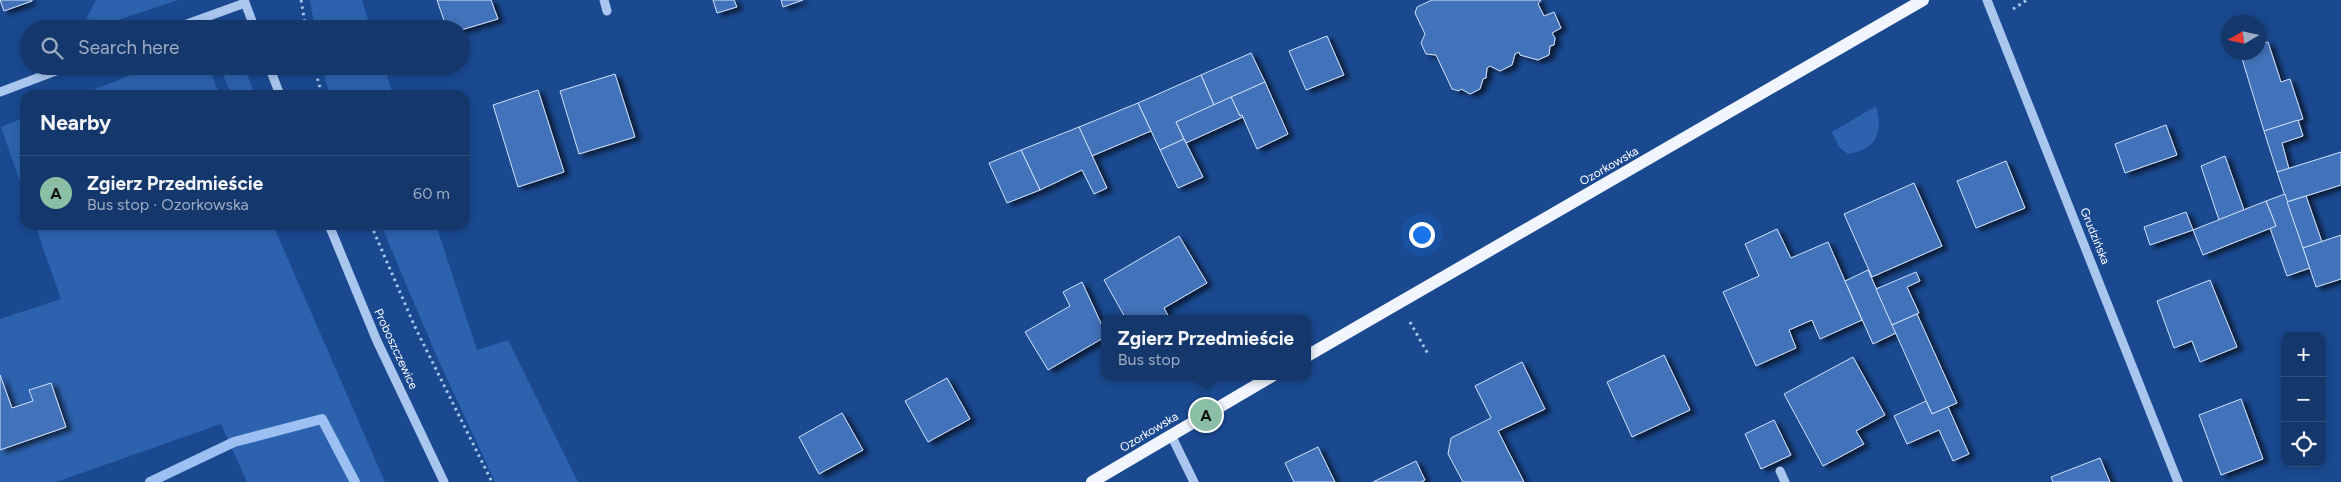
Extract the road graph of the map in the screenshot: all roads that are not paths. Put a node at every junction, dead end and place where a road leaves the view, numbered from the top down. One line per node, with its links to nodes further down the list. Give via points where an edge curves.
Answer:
1 (604, 0): 5 (street)
2 (1924, 0): 13 (main road, Ozorkowska)
3 (1987, 0): 21 (street, Grudzińska)
4 (245, 1): 6 (street); 7 (street)
5 (607, 12)
6 (196, 20)
7 (252, 20)
8 (45, 75): 11 (street)
9 (272, 75): 10 (street)
10 (278, 90)
11 (0, 92)
12 (331, 230): 17 (street, Proboszczewice, via 377,341)
13 (1311, 354)
14 (1265, 380): 15 (main road, Ozorkowska)
15 (1171, 435): 18 (main road, Ozorkowska); 19 (street)
16 (1780, 471): 20 (street)
17 (444, 482)
18 (1092, 482)
19 (1194, 482)
20 (1785, 482)
21 (2178, 482)

